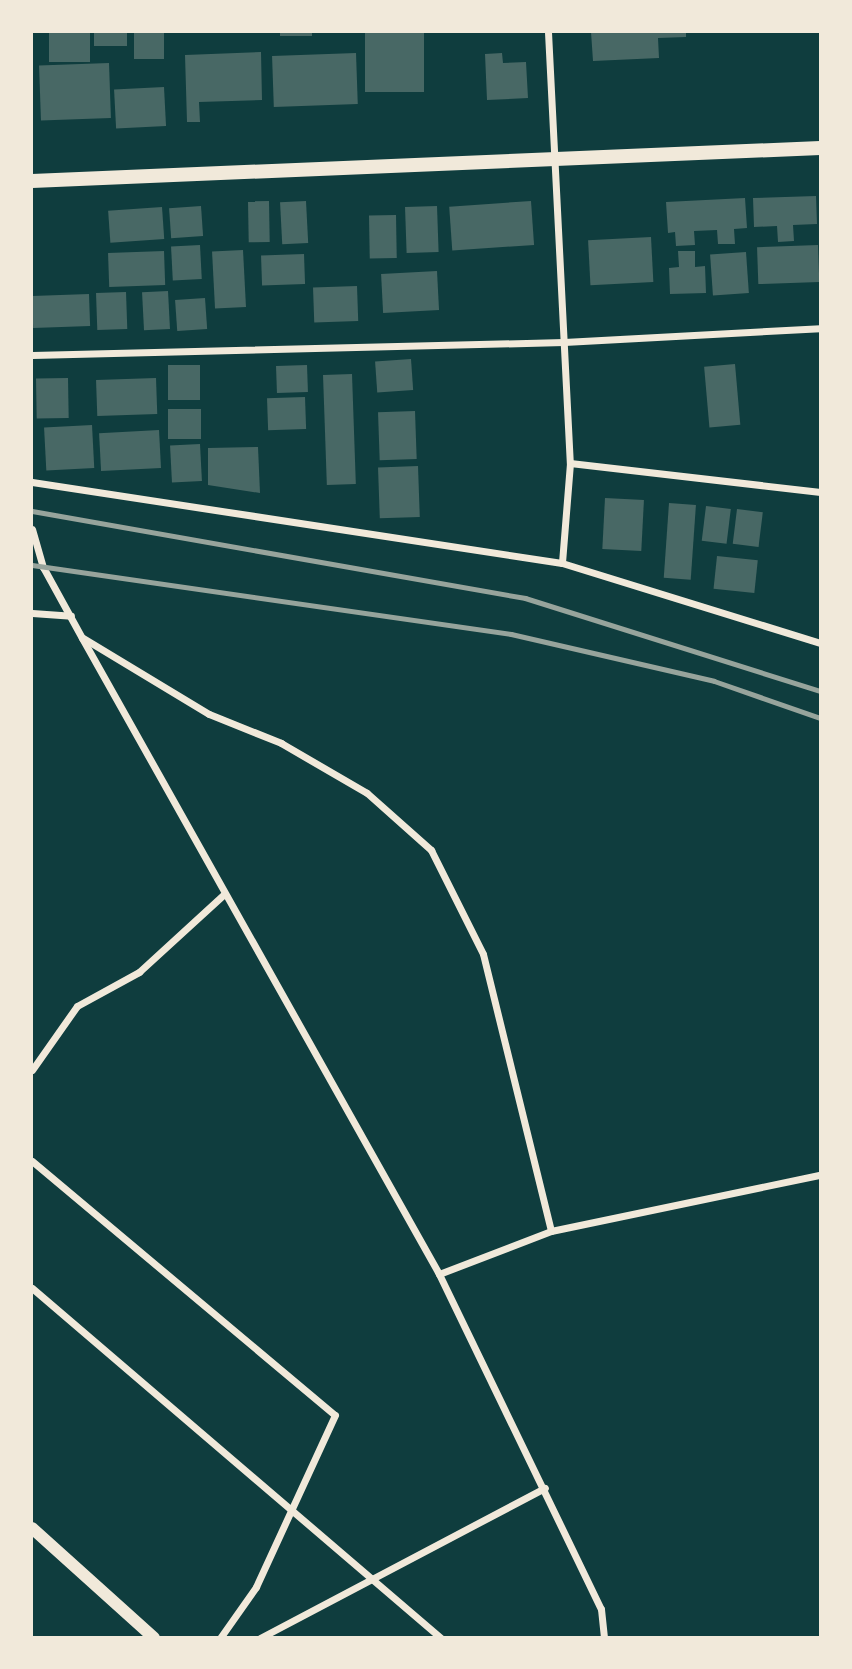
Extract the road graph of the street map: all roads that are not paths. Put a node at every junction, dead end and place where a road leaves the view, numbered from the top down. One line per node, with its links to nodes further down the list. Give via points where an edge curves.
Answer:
1 (548, 32): 3 (street)
2 (821, 148): 3 (main road)
3 (555, 159): 4 (main road); 6 (street)
4 (32, 181)
5 (821, 328): 6 (street)
6 (564, 342): 7 (street); 8 (street)
7 (32, 355)
8 (570, 463): 10 (street); 12 (street)
9 (32, 482): 12 (street)
10 (821, 492)
11 (32, 529): 14 (street)
12 (562, 563): 16 (street)
13 (32, 612): 14 (street)
14 (71, 616): 15 (street)
15 (82, 638): 17 (street); 21 (street, via 209,714 281,743 367,793 431,850 483,954)
16 (821, 643)
17 (224, 894): 18 (street, via 139,972 78,1006); 22 (street)
18 (32, 1070)
19 (32, 1161): 25 (street, via 335,1415)
20 (821, 1175): 21 (street)
21 (551, 1231): 22 (street)
22 (439, 1274): 24 (street)
23 (32, 1288): 25 (street)
24 (545, 1488): 27 (street); 32 (street, via 601,1609)
25 (293, 1508): 27 (street); 29 (street, via 256,1587)
26 (32, 1528): 28 (street)
27 (368, 1577): 30 (street); 31 (street)
28 (153, 1637)
29 (220, 1637)
30 (260, 1637)
31 (441, 1637)
32 (604, 1637)

